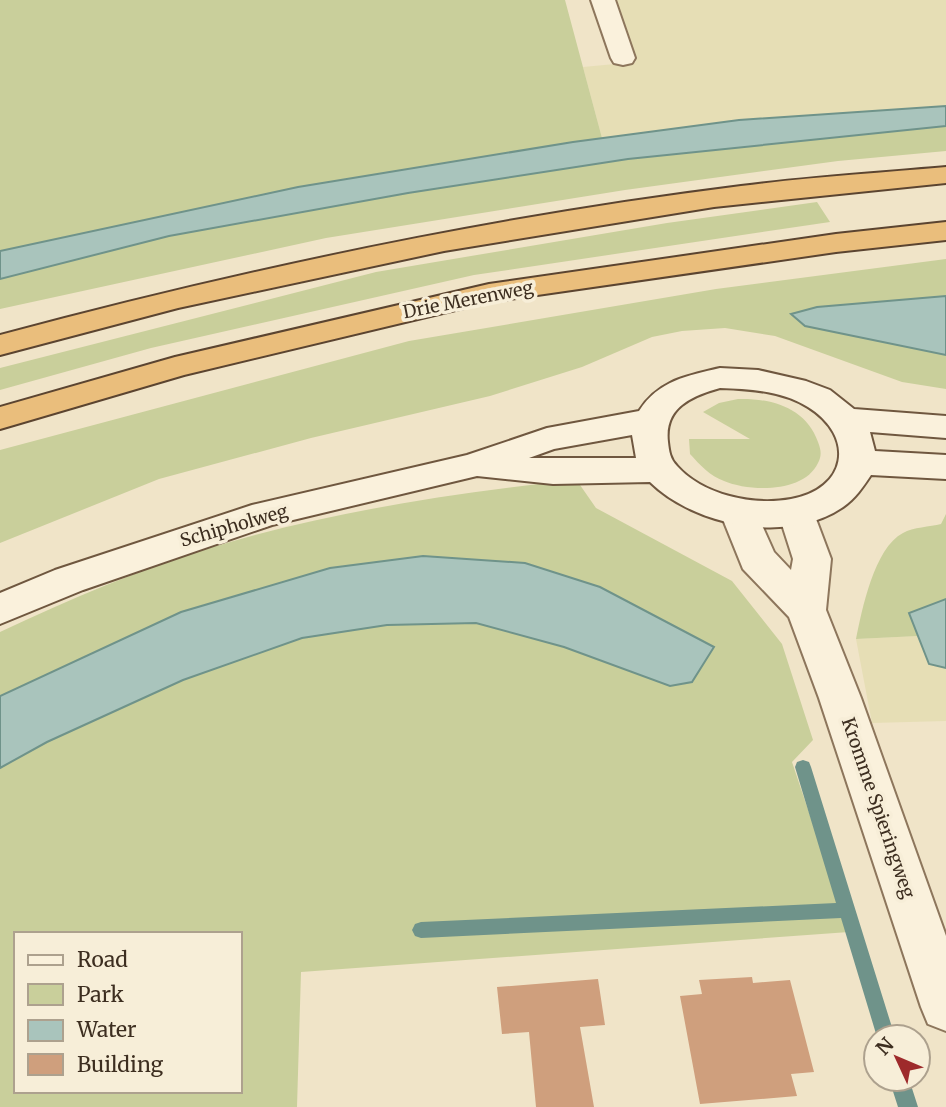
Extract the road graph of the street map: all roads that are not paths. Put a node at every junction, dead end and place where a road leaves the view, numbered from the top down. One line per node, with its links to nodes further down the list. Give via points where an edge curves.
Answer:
1 (603, 0): 2 (main road)
2 (623, 58)
3 (946, 175): 5 (highway, via 717,198 512,230 293,273)
4 (946, 231): 6 (highway, Drie Merenweg, via 489,293 175,367)
5 (0, 345)
6 (0, 418)
7 (844, 419): 8 (main road, via 821,400 790,385 720,378 689,386 664,400); 9 (main road); 10 (main road, via 856,440)
8 (650, 420): 11 (main road, Schipholweg, via 547,439); 13 (main road, via 648,445)
9 (946, 427)
10 (859, 462): 12 (main road); 15 (main road, via 840,493)
11 (475, 466): 13 (main road, Schipholweg, via 553,472); 16 (main road, Schipholweg, via 265,514 81,576)
12 (946, 467)
13 (660, 470): 14 (main road, via 680,489)
14 (739, 512): 15 (main road); 17 (main road, Kromme Spieringweg, via 757,559)
15 (797, 512): 17 (main road, Kromme Spieringweg, via 812,559)
16 (0, 610)
17 (806, 610): 18 (main road, Kromme Spieringweg)
18 (946, 1007)

